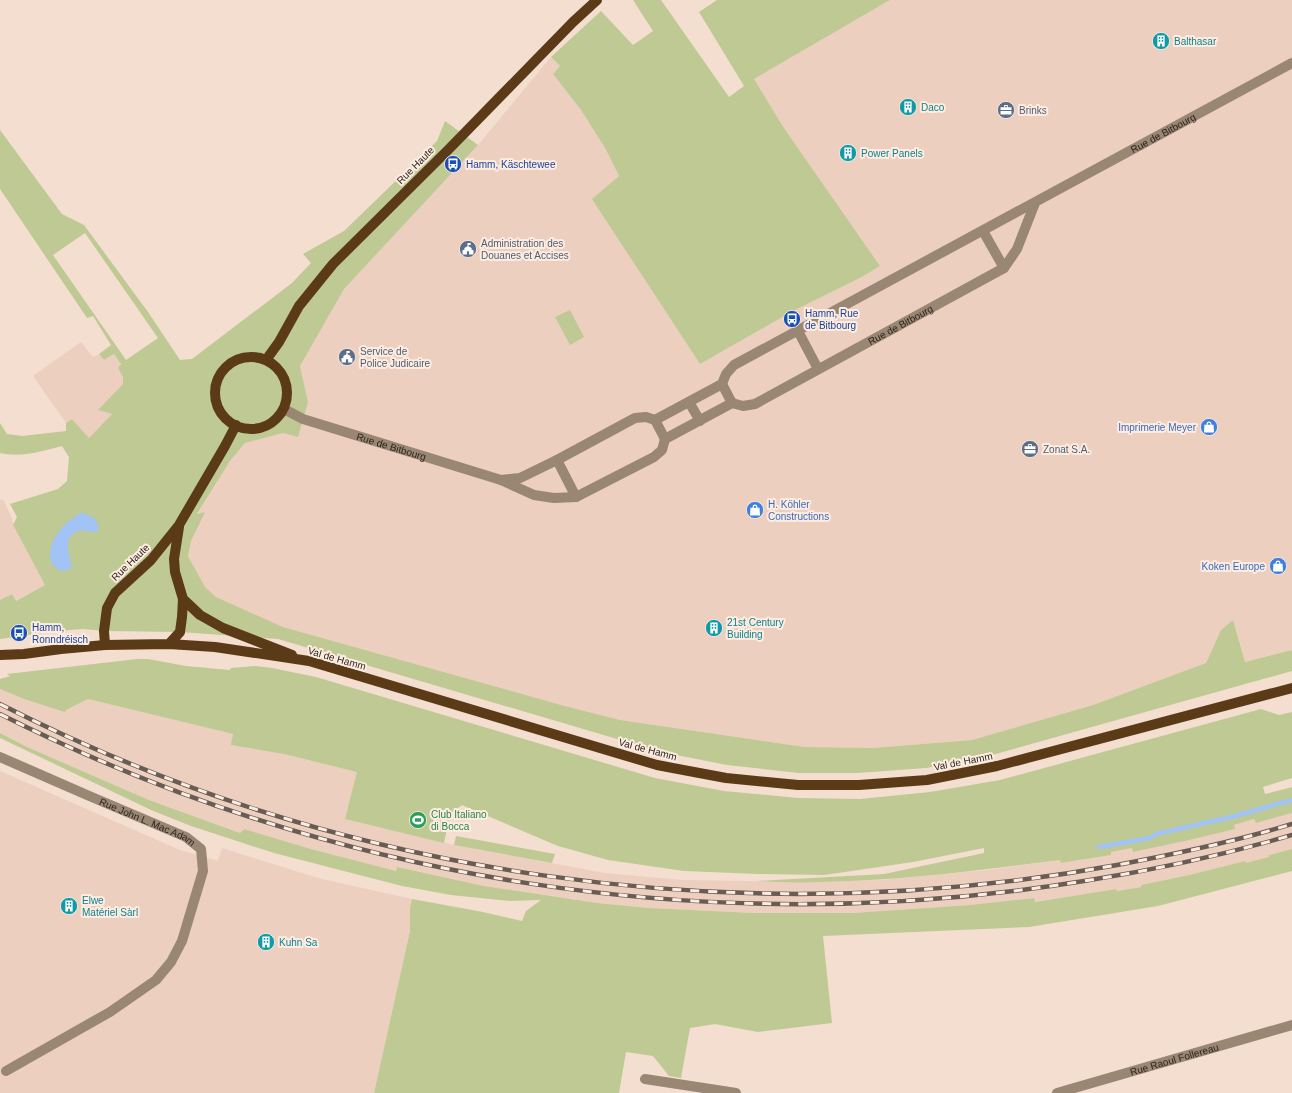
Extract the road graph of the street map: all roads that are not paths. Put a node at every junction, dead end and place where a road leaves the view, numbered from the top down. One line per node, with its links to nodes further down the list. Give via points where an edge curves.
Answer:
1 (597, 0): 7 (main road, Rue Haute, via 332,264 299,306)
2 (1292, 63): 3 (street, Rue de Bitbourg)
3 (1035, 203): 4 (street, Rue de Bitbourg); 5 (street, Rue de Bitbourg, via 1017,249)
4 (983, 231): 5 (street); 6 (street, Rue de Bitbourg)
5 (1004, 268): 8 (street, Rue de Bitbourg)
6 (798, 331): 8 (street); 9 (street, Rue de Bitbourg, via 734,365)
7 (266, 360): 12 (main road, via 278,368 285,381 287,396); 15 (main road, via 253,357 239,359 219,376 216,387 219,410)
8 (818, 369): 11 (street, Rue de Bitbourg, via 755,404 743,406)
9 (722, 384): 10 (street); 11 (street)
10 (689, 402): 13 (street); 14 (street)
11 (732, 403): 14 (street, Rue de Bitbourg)
12 (284, 409): 15 (main road, via 275,420 263,427 249,429); 18 (street, Rue de Bitbourg, via 303,419)
13 (655, 420): 16 (street); 17 (street, Rue de Bitbourg, via 646,417 635,418)
14 (700, 421): 16 (street, Rue de Bitbourg)
15 (236, 426): 20 (main road, Rue Haute)
16 (665, 440): 19 (street, Rue de Bitbourg, via 662,450 654,457)
17 (557, 460): 18 (street, Rue de Bitbourg, via 520,478); 19 (street)
18 (501, 480): 19 (street, Rue de Bitbourg, via 534,494 554,498)
19 (576, 497)
20 (179, 525): 21 (main road, Rue Haute, via 174,572); 23 (main road, Rue Haute, via 151,560 115,593 107,608)
21 (183, 599): 22 (main road, Rue Haute, via 180,632); 25 (main road, via 200,614 223,628)
22 (169, 644): 23 (main road, Val de Hamm); 25 (main road, Val de Hamm, via 215,647)
23 (105, 645): 24 (main road, Val de Hamm)
24 (0, 655)
25 (309, 661): 26 (main road, Val de Hamm, via 657,765 726,778 798,785 859,785 927,780 974,771)
26 (1292, 688)
27 (0, 757): 29 (street, Rue John L. Mac Adam, via 186,837 201,849 202,871 182,941 171,962 156,980 110,1012)
28 (1292, 1025): 32 (street, Rue Raoul Follereau)
29 (6, 1071)
30 (645, 1079): 31 (street)
31 (736, 1093)
32 (1057, 1093)

